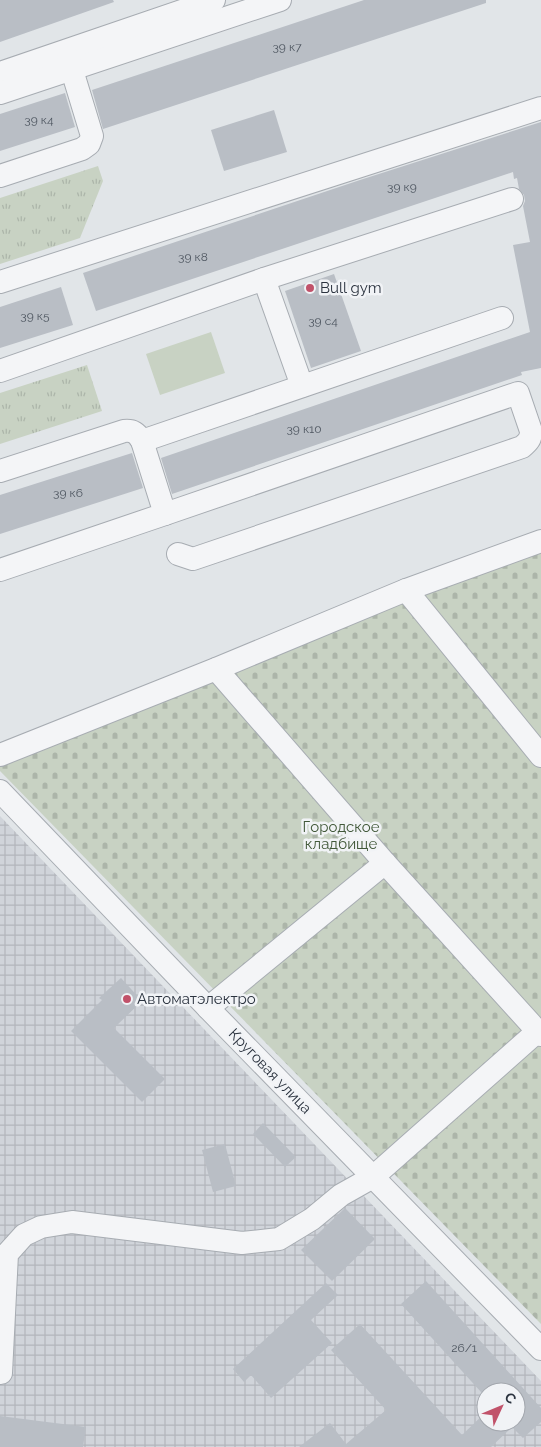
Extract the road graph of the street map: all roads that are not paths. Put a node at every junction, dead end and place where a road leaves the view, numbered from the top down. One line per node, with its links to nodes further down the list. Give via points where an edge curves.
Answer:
1 (214, 0): 3 (street)
2 (280, 0): 4 (street)
3 (161, 9): 4 (street)
4 (69, 60): 5 (street); 6 (street); 8 (street, via 92,136 89,144)
5 (0, 73)
6 (0, 94)
7 (541, 108): 11 (street)
8 (0, 176)
9 (512, 199): 10 (street)
10 (264, 279): 13 (street); 14 (street)
11 (0, 282)
12 (502, 318): 14 (street)
13 (0, 371)
14 (302, 386): 15 (street)
15 (142, 441): 16 (street, via 137,434 124,432); 17 (street)
16 (0, 471)
17 (166, 514): 19 (street, via 518,393 531,431 529,441 522,447 193,559); 20 (street)
18 (541, 541): 21 (street)
19 (178, 554)
20 (0, 570)
21 (406, 590): 22 (street); 24 (street)
22 (216, 669): 23 (street); 26 (street)
23 (0, 754)
24 (541, 756)
25 (0, 791): 27 (street, Круговая улица)
26 (385, 863): 27 (street); 28 (street)
27 (208, 1008): 29 (street, Круговая улица)
28 (539, 1033): 29 (street)
29 (373, 1177): 30 (street, Круговая улица); 31 (street, via 279,1239 242,1243 72,1222 41,1227 24,1234 7,1254)
30 (540, 1345)
31 (1, 1373)

